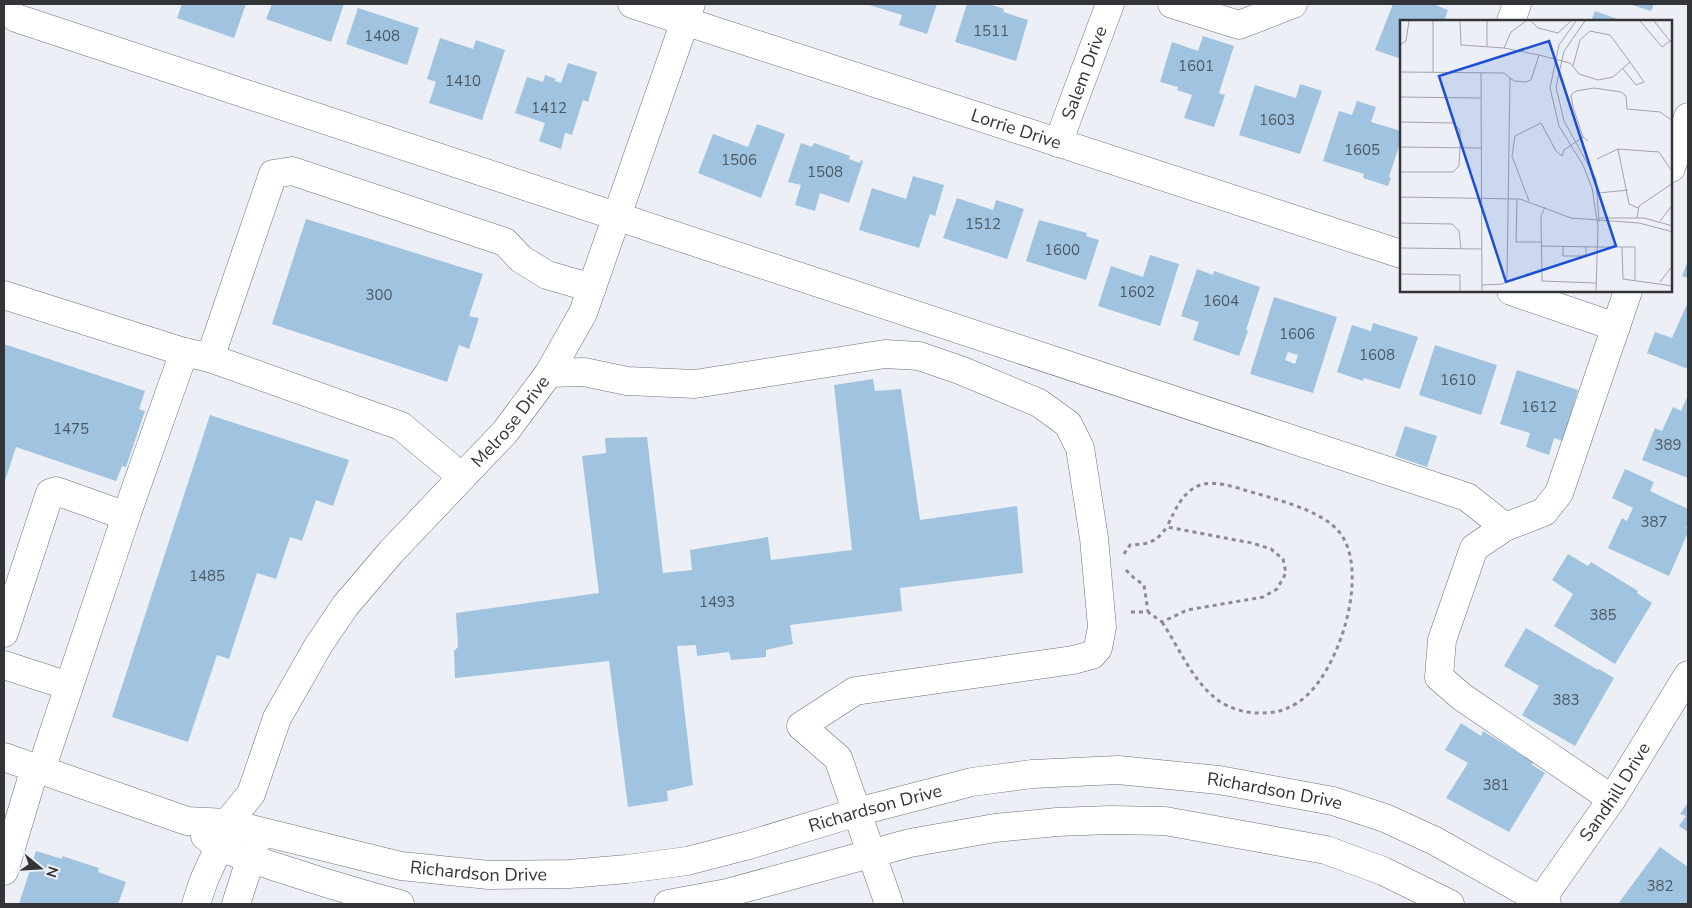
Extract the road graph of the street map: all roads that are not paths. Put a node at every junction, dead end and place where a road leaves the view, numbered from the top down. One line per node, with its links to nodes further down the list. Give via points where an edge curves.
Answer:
1 (632, 4): 7 (street, Lorrie Drive)
2 (1110, 4): 10 (street, Salem Drive)
3 (1172, 4): 4 (street, via 1239,25)
4 (1292, 4)
5 (1517, 4): 8 (street)
6 (4, 10): 12 (street, via 16,18)
7 (688, 13): 10 (street, Lorrie Drive); 12 (street, Melrose Drive)
8 (1511, 20)
9 (1688, 117): 11 (street)
10 (1058, 143): 13 (street, Lorrie Drive)
11 (1672, 165)
12 (617, 218): 14 (street, Melrose Drive); 23 (street, via 1467,497)
13 (1400, 254)
14 (592, 288): 19 (street, via 547,275 521,259 505,242 292,171 273,174); 20 (street, Melrose Drive, via 583,313)
15 (1514, 292): 18 (street)
16 (1628, 292): 18 (street)
17 (4, 295): 19 (street)
18 (1616, 327): 23 (street, via 1559,493 1544,512)
19 (197, 355): 21 (street, via 401,426); 22 (street)
20 (549, 373): 21 (street, Melrose Drive, via 505,432); 32 (street, via 584,372 627,381 695,384 885,354 919,356 1038,403 1068,424 1080,448 1094,538 1102,626 1098,648 1092,655 1073,660 855,692 801,726 838,758)
21 (462, 477): 30 (street, Melrose Drive, via 390,552 345,606 318,646 277,718)
22 (126, 516): 24 (street, via 56,491 50,493); 27 (street)
23 (1505, 527): 31 (street, via 1474,548 1442,640 1440,677 1462,697)
24 (4, 633)
25 (4, 665): 27 (street)
26 (1688, 675): 31 (street, Sandhill Drive)
27 (69, 686): 29 (street)
28 (4, 757): 29 (street, Richardson Drive)
29 (38, 769): 34 (street, Richardson Drive); 37 (street)
30 (251, 794): 33 (street, Melrose Drive); 34 (street, Melrose Drive)
31 (1612, 799): 38 (street, Sandhill Drive)
32 (857, 812): 33 (street, Richardson Drive, via 687,861 569,874 489,875 401,866); 35 (street); 38 (street, Richardson Drive, via 972,782 1032,774 1118,770 1219,780 1333,802 1385,818 1434,841)
33 (258, 831): 34 (street, Richardson Drive); 36 (street, Melrose Drive)
34 (223, 835): 36 (street, Richardson Drive); 39 (street, Melrose Drive)
35 (872, 854): 42 (street, via 727,893); 43 (street); 44 (street, via 910,842 995,828 1057,822 1165,821 1326,850 1383,870)
36 (251, 858): 40 (street, Melrose Drive); 41 (street, Richardson Drive, via 326,884)
37 (4, 870)
38 (1542, 903)
39 (196, 904)
40 (236, 904)
41 (400, 904)
42 (668, 904)
43 (889, 904)
44 (1450, 904)

